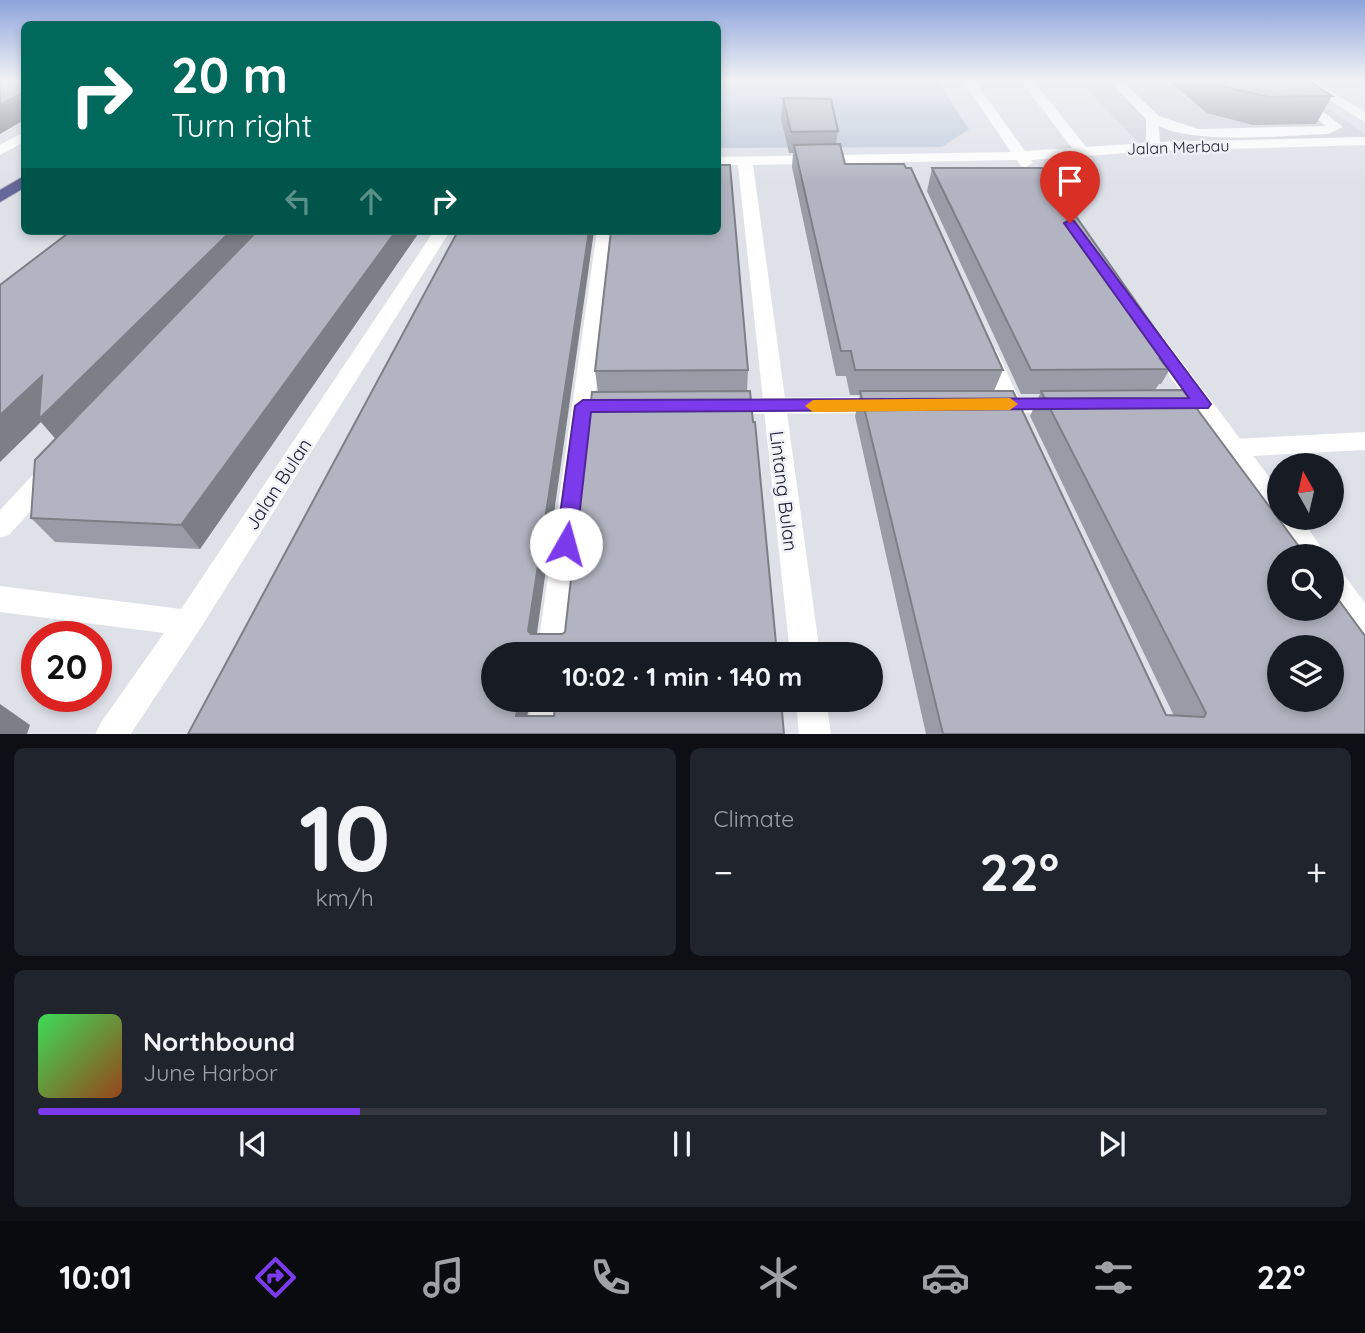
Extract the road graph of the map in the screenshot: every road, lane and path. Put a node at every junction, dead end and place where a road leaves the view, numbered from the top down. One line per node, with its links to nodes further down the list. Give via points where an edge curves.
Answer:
1 (991, 114): 11 (street)
2 (1053, 114): 10 (street)
3 (1149, 114): 5 (street, Jalan Merbau)
4 (1321, 114): 5 (street, via 1336,127 1198,133)
5 (1153, 118): 8 (street)
6 (21, 138): 9 (street)
7 (1365, 141): 8 (street, Jalan Merbau)
8 (1153, 147): 10 (street, Jalan Merbau)
9 (0, 151)
10 (1082, 152): 11 (street, Jalan Merbau)
11 (1020, 156): 12 (street, Jalan Merbau); 15 (street)
12 (902, 159): 14 (street, Jalan Merbau); 16 (street)
13 (721, 161): 14 (street, Jalan Merbau)
14 (745, 161): 30 (street, Lintang Bulan)
15 (1037, 178)
16 (912, 184)
17 (439, 235): 39 (street, Jalan Bulan)
18 (604, 235): 27 (street)
19 (1144, 325): 24 (street)
20 (978, 331): 21 (street)
21 (1011, 404): 22 (street); 26 (street); 31 (street)
22 (1079, 404)
23 (1175, 404): 24 (street)
24 (1202, 404): 33 (street)
25 (913, 405): 30 (street)
26 (983, 405)
27 (583, 406): 28 (street); 41 (street)
28 (637, 406)
29 (705, 406): 30 (street)
30 (773, 406): 42 (street, Lintang Bulan)
31 (1022, 430)
32 (1365, 441): 33 (street)
33 (1234, 448): 35 (street)
34 (67, 456): 36 (street)
35 (1267, 493)
36 (0, 527)
37 (1344, 597): 40 (street)
38 (0, 599): 39 (street)
39 (188, 623): 45 (street, Jalan Bulan)
40 (1365, 626)
41 (554, 642)
42 (803, 642)
43 (545, 712): 46 (street)
44 (812, 712): 47 (street)
45 (111, 734)
46 (542, 734)
47 (815, 734)

